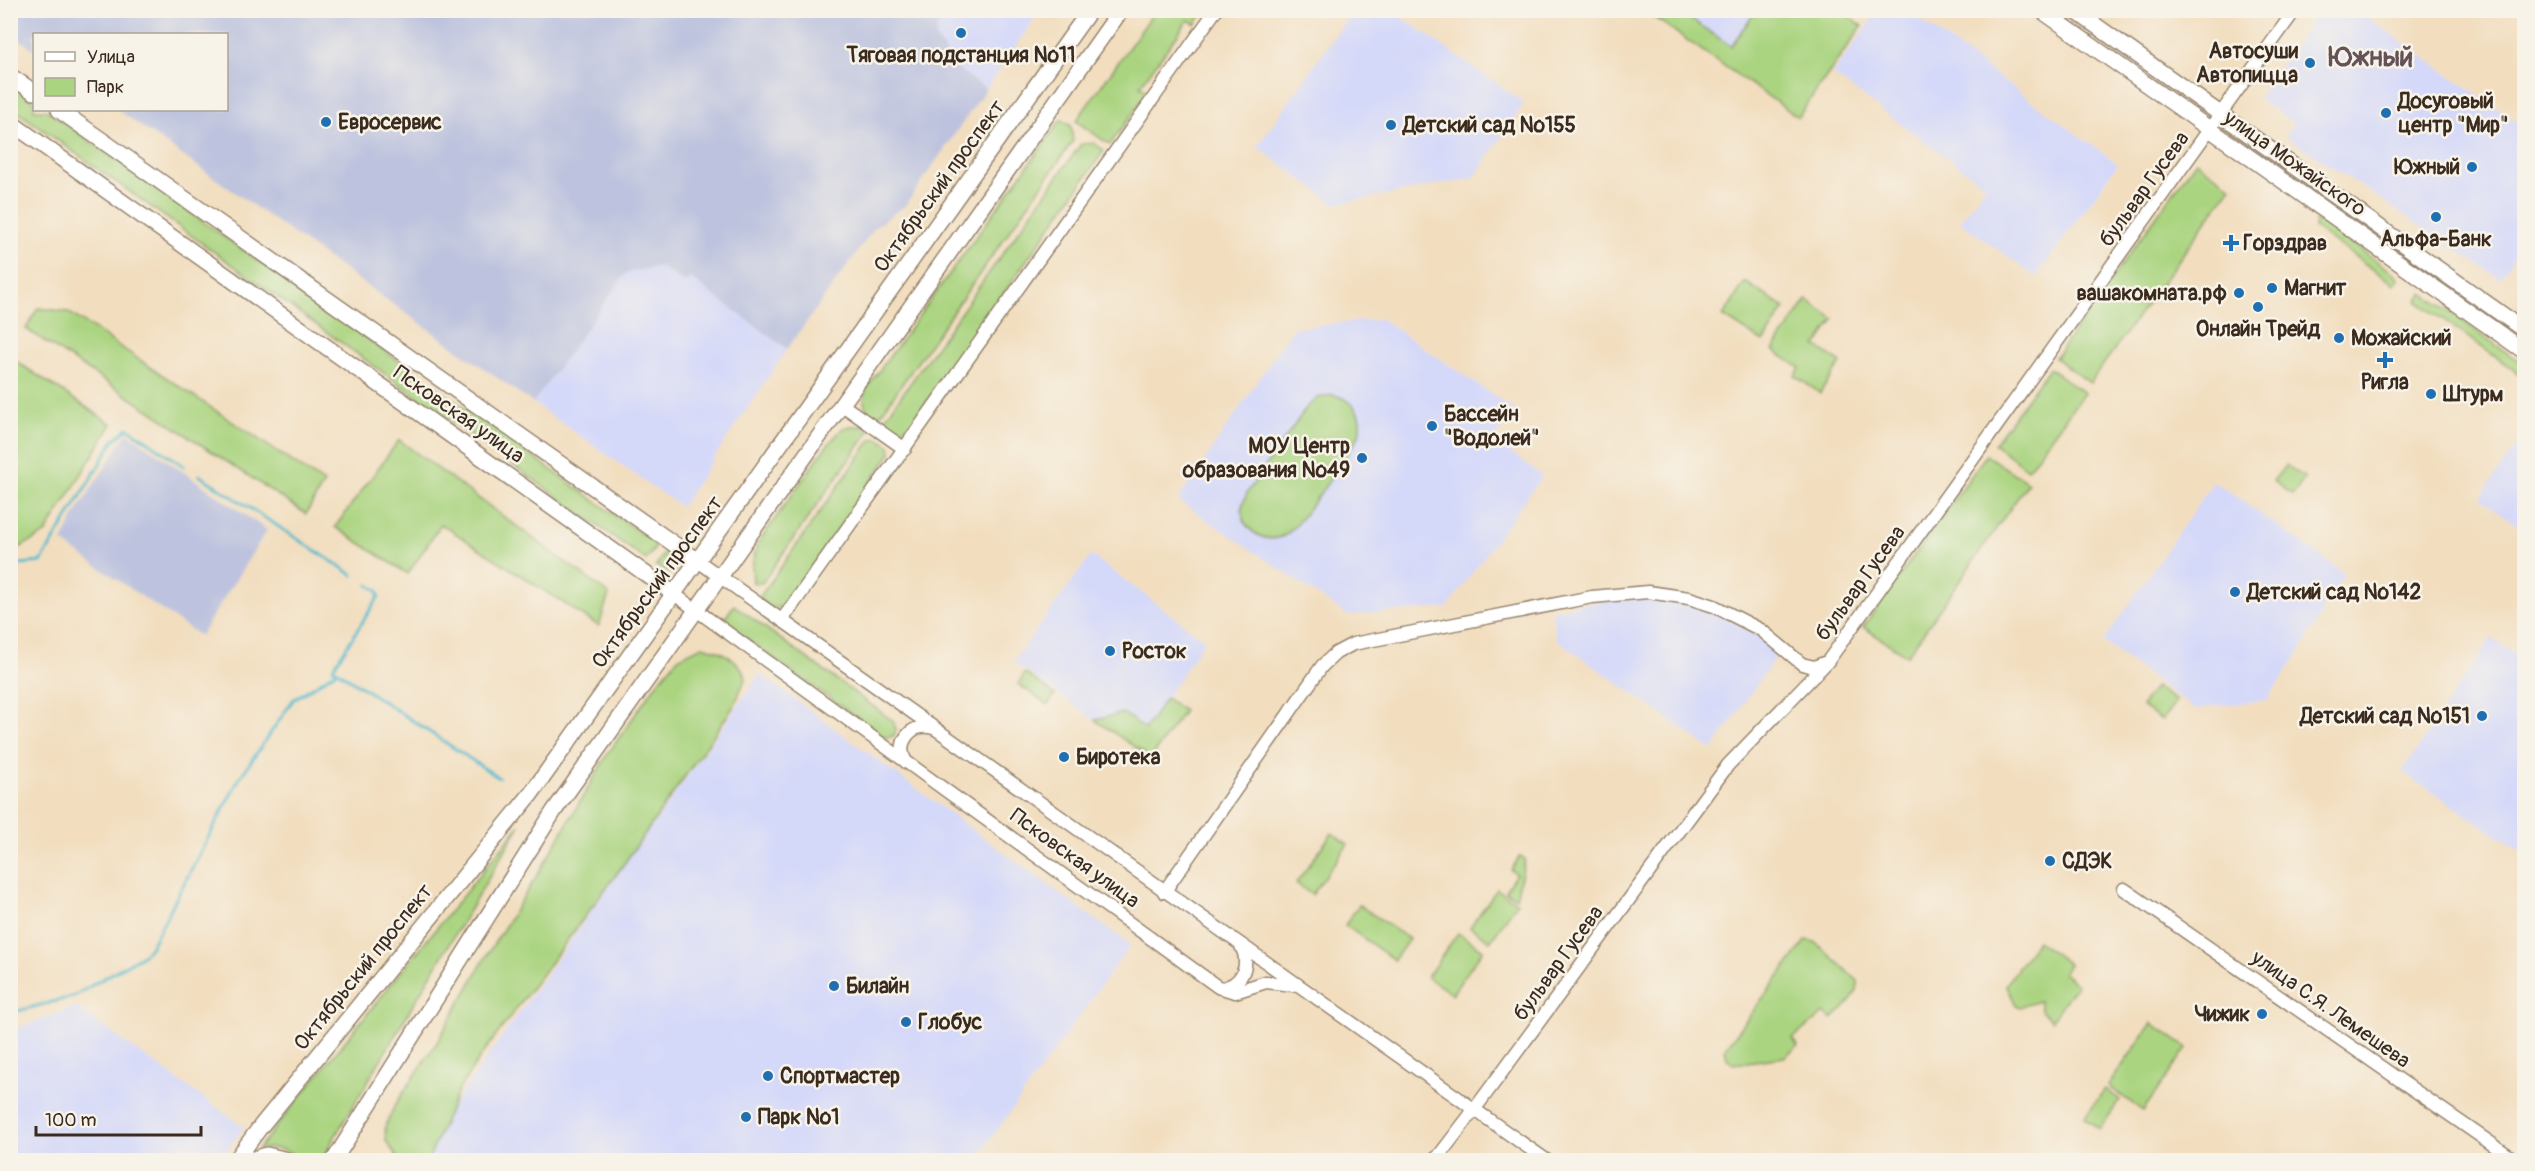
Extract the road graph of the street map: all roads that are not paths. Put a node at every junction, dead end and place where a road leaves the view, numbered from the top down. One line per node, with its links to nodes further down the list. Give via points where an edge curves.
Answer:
1 (1090, 10): 17 (main road, Октябрьский проспект)
2 (1122, 10): 15 (main road)
3 (1216, 10): 16 (street)
4 (2041, 10): 12 (main road, улица Можайского)
5 (2074, 10): 10 (main road, улица Можайского)
6 (2295, 10): 10 (street, бульвар Гусева)
7 (10, 76): 8 (main road)
8 (33, 91)
9 (60, 111): 17 (main road, Псковская улица)
10 (2221, 115): 12 (street, бульвар Гусева); 13 (main road, улица Можайского)
11 (10, 122): 19 (main road, Псковская улица)
12 (2211, 130): 14 (main road, улица Можайского); 22 (street, бульвар Гусева)
13 (2524, 330)
14 (2524, 351)
15 (841, 404): 16 (street); 18 (main road)
16 (905, 449): 21 (street)
17 (698, 561): 18 (street, Псковская улица); 19 (main road, Октябрьский проспект)
18 (720, 576): 20 (main road); 21 (street, Псковская улица)
19 (674, 594): 20 (street, Псковская улица); 33 (main road, Октябрьский проспект, via 531,794)
20 (696, 610): 25 (street, Псковская улица); 36 (main road, via 554,811)
21 (782, 620): 23 (street, Псковская улица)
22 (1828, 661): 28 (street, via 1814,667 1802,664 1761,630 1729,612 1689,598 1648,592 1592,597 1350,645 1323,666); 32 (street, бульвар Гусева, via 1728,765)
23 (901, 705): 24 (street, Псковская улица); 25 (street, via 908,716 906,732 894,743)
24 (936, 729): 26 (street, via 919,727 907,734 902,747); 28 (street, Псковская улица)
25 (880, 744): 26 (street, Псковская улица)
26 (907, 763): 31 (street, Псковская улица)
27 (2124, 889): 39 (street, улица С.Я. Лемешева)
28 (1164, 892): 29 (street, Псковская улица)
29 (1241, 945): 30 (street, Псковская улица); 31 (street, via 1246,962 1242,975 1232,984)
30 (1298, 986): 31 (street, Псковская улица, via 1266,982 1235,992); 32 (street, Псковская улица)
31 (1218, 987)
32 (1474, 1110): 37 (street, бульвар Гусева); 38 (street, Псковская улица)
33 (236, 1161)
34 (251, 1161): 35 (main road, via 272,1155)
35 (287, 1161)
36 (334, 1161)
37 (1433, 1161)
38 (1546, 1161)
39 (2515, 1161)

